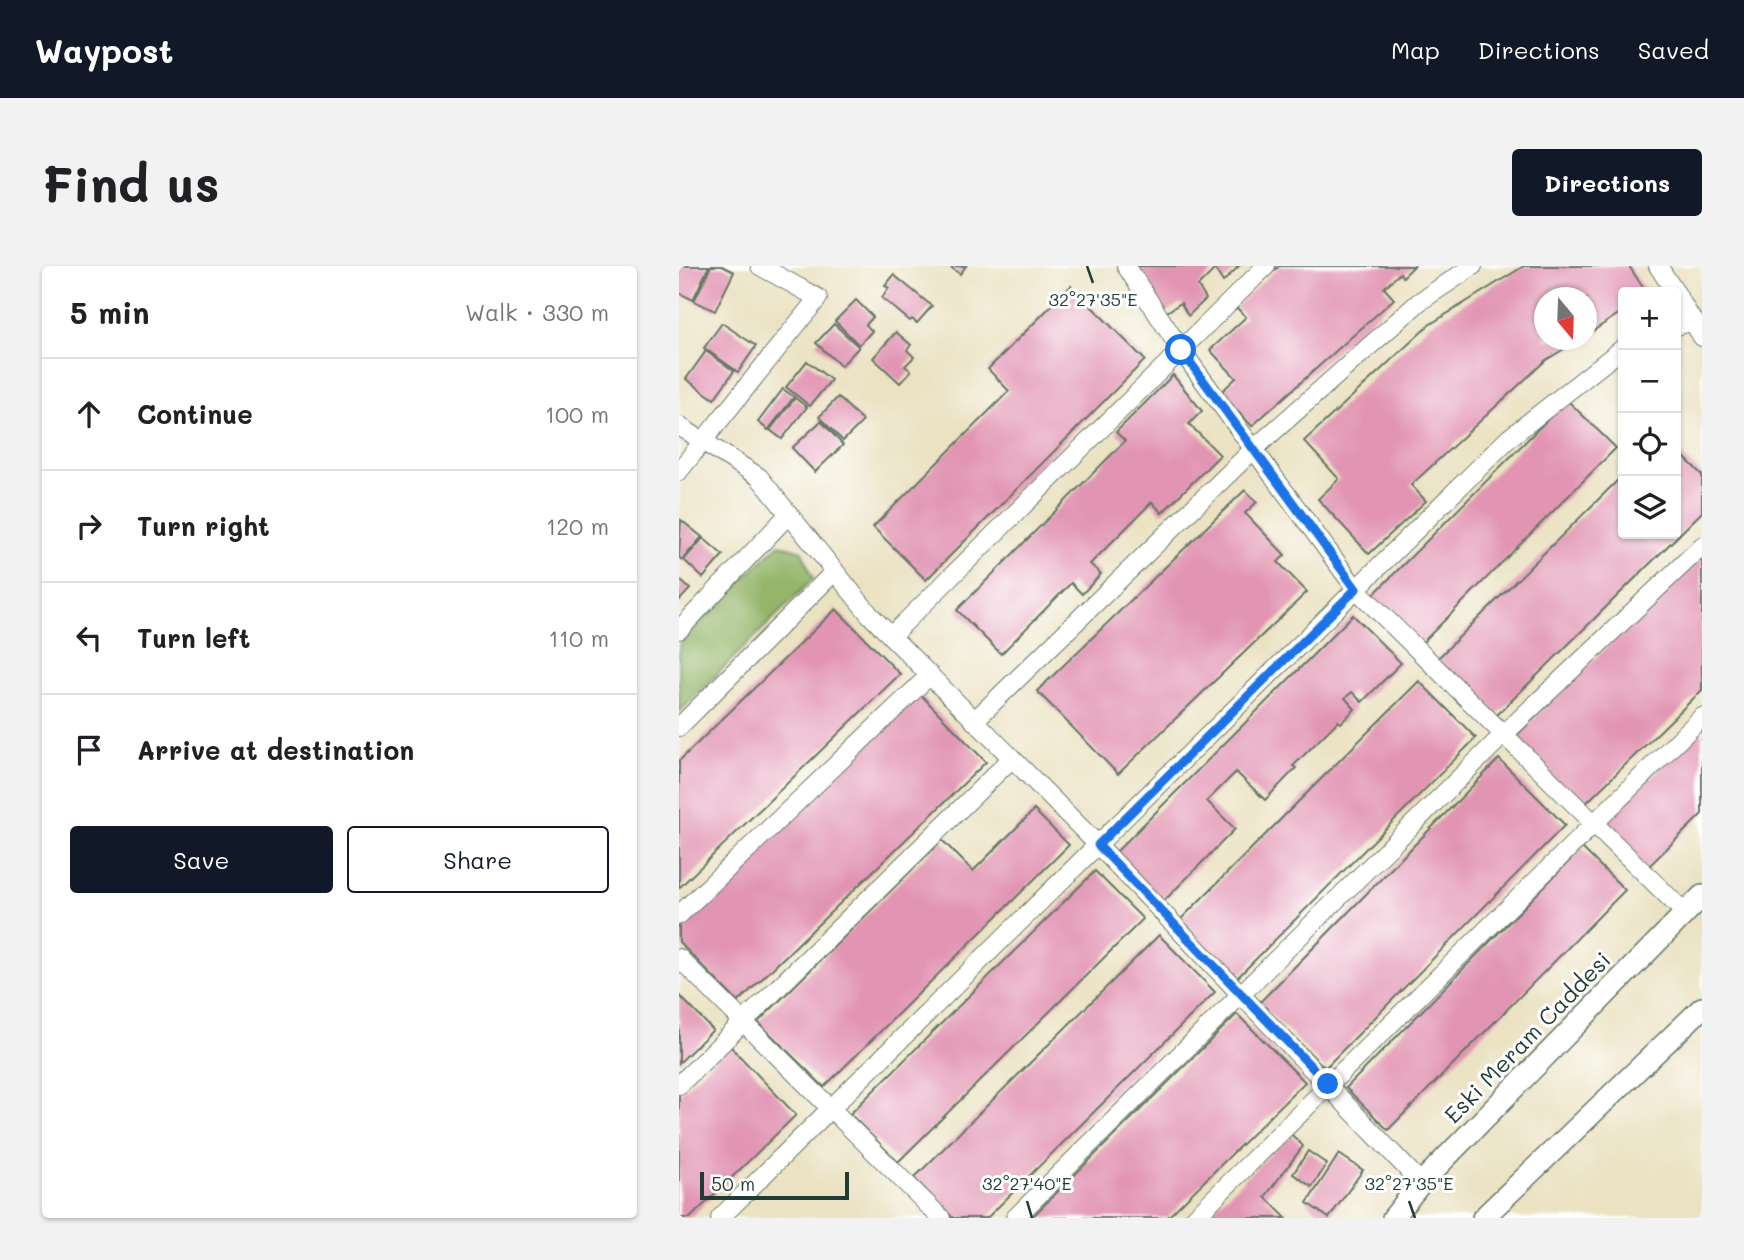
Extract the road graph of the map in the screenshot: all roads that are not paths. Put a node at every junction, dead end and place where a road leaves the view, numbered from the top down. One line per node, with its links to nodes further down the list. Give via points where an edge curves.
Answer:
1 (760, 266): 12 (street, via 818,298)
2 (1126, 266): 9 (street)
3 (1266, 266): 9 (street)
4 (1473, 266): 13 (street, via 1419,302)
5 (1658, 266): 6 (street)
6 (1673, 287)
7 (1681, 300): 8 (street)
8 (1698, 329)
9 (1181, 350): 13 (street); 20 (street)
10 (1620, 350): 18 (street, via 1509,438)
11 (679, 426): 12 (street)
12 (702, 441): 14 (street); 15 (street, via 759,477)
13 (1255, 448): 18 (street); 23 (street)
14 (679, 471)
15 (789, 514): 17 (street); 19 (street)
16 (1702, 546): 25 (street)
17 (835, 571): 20 (street); 24 (street)
18 (1356, 589): 25 (street); 28 (street)
19 (679, 630)
20 (891, 635): 21 (street)
21 (930, 675): 23 (street); 31 (street)
22 (1702, 717): 27 (street)
23 (974, 721): 26 (street)
24 (679, 727)
25 (1503, 734): 27 (street); 33 (street)
26 (1012, 758): 28 (street); 35 (street)
27 (1593, 824): 30 (street); 36 (street)
28 (1098, 845): 33 (street); 38 (street)
29 (1702, 896): 30 (street, Eski Meram Caddesi)
30 (1685, 913): 39 (street, Eski Meram Caddesi)
31 (679, 915)
32 (679, 958): 35 (street)
33 (1242, 995): 36 (street); 42 (street)
34 (1702, 1008): 45 (street)
35 (743, 1020): 37 (street); 38 (street)
36 (1328, 1084): 39 (street); 43 (street)
37 (679, 1085)
38 (831, 1107): 40 (street); 41 (street)
39 (1422, 1183): 44 (street, Eski Meram Caddesi)
40 (720, 1218)
41 (941, 1218)
42 (1015, 1218)
43 (1194, 1218)
44 (1393, 1218)
45 (1483, 1218)

